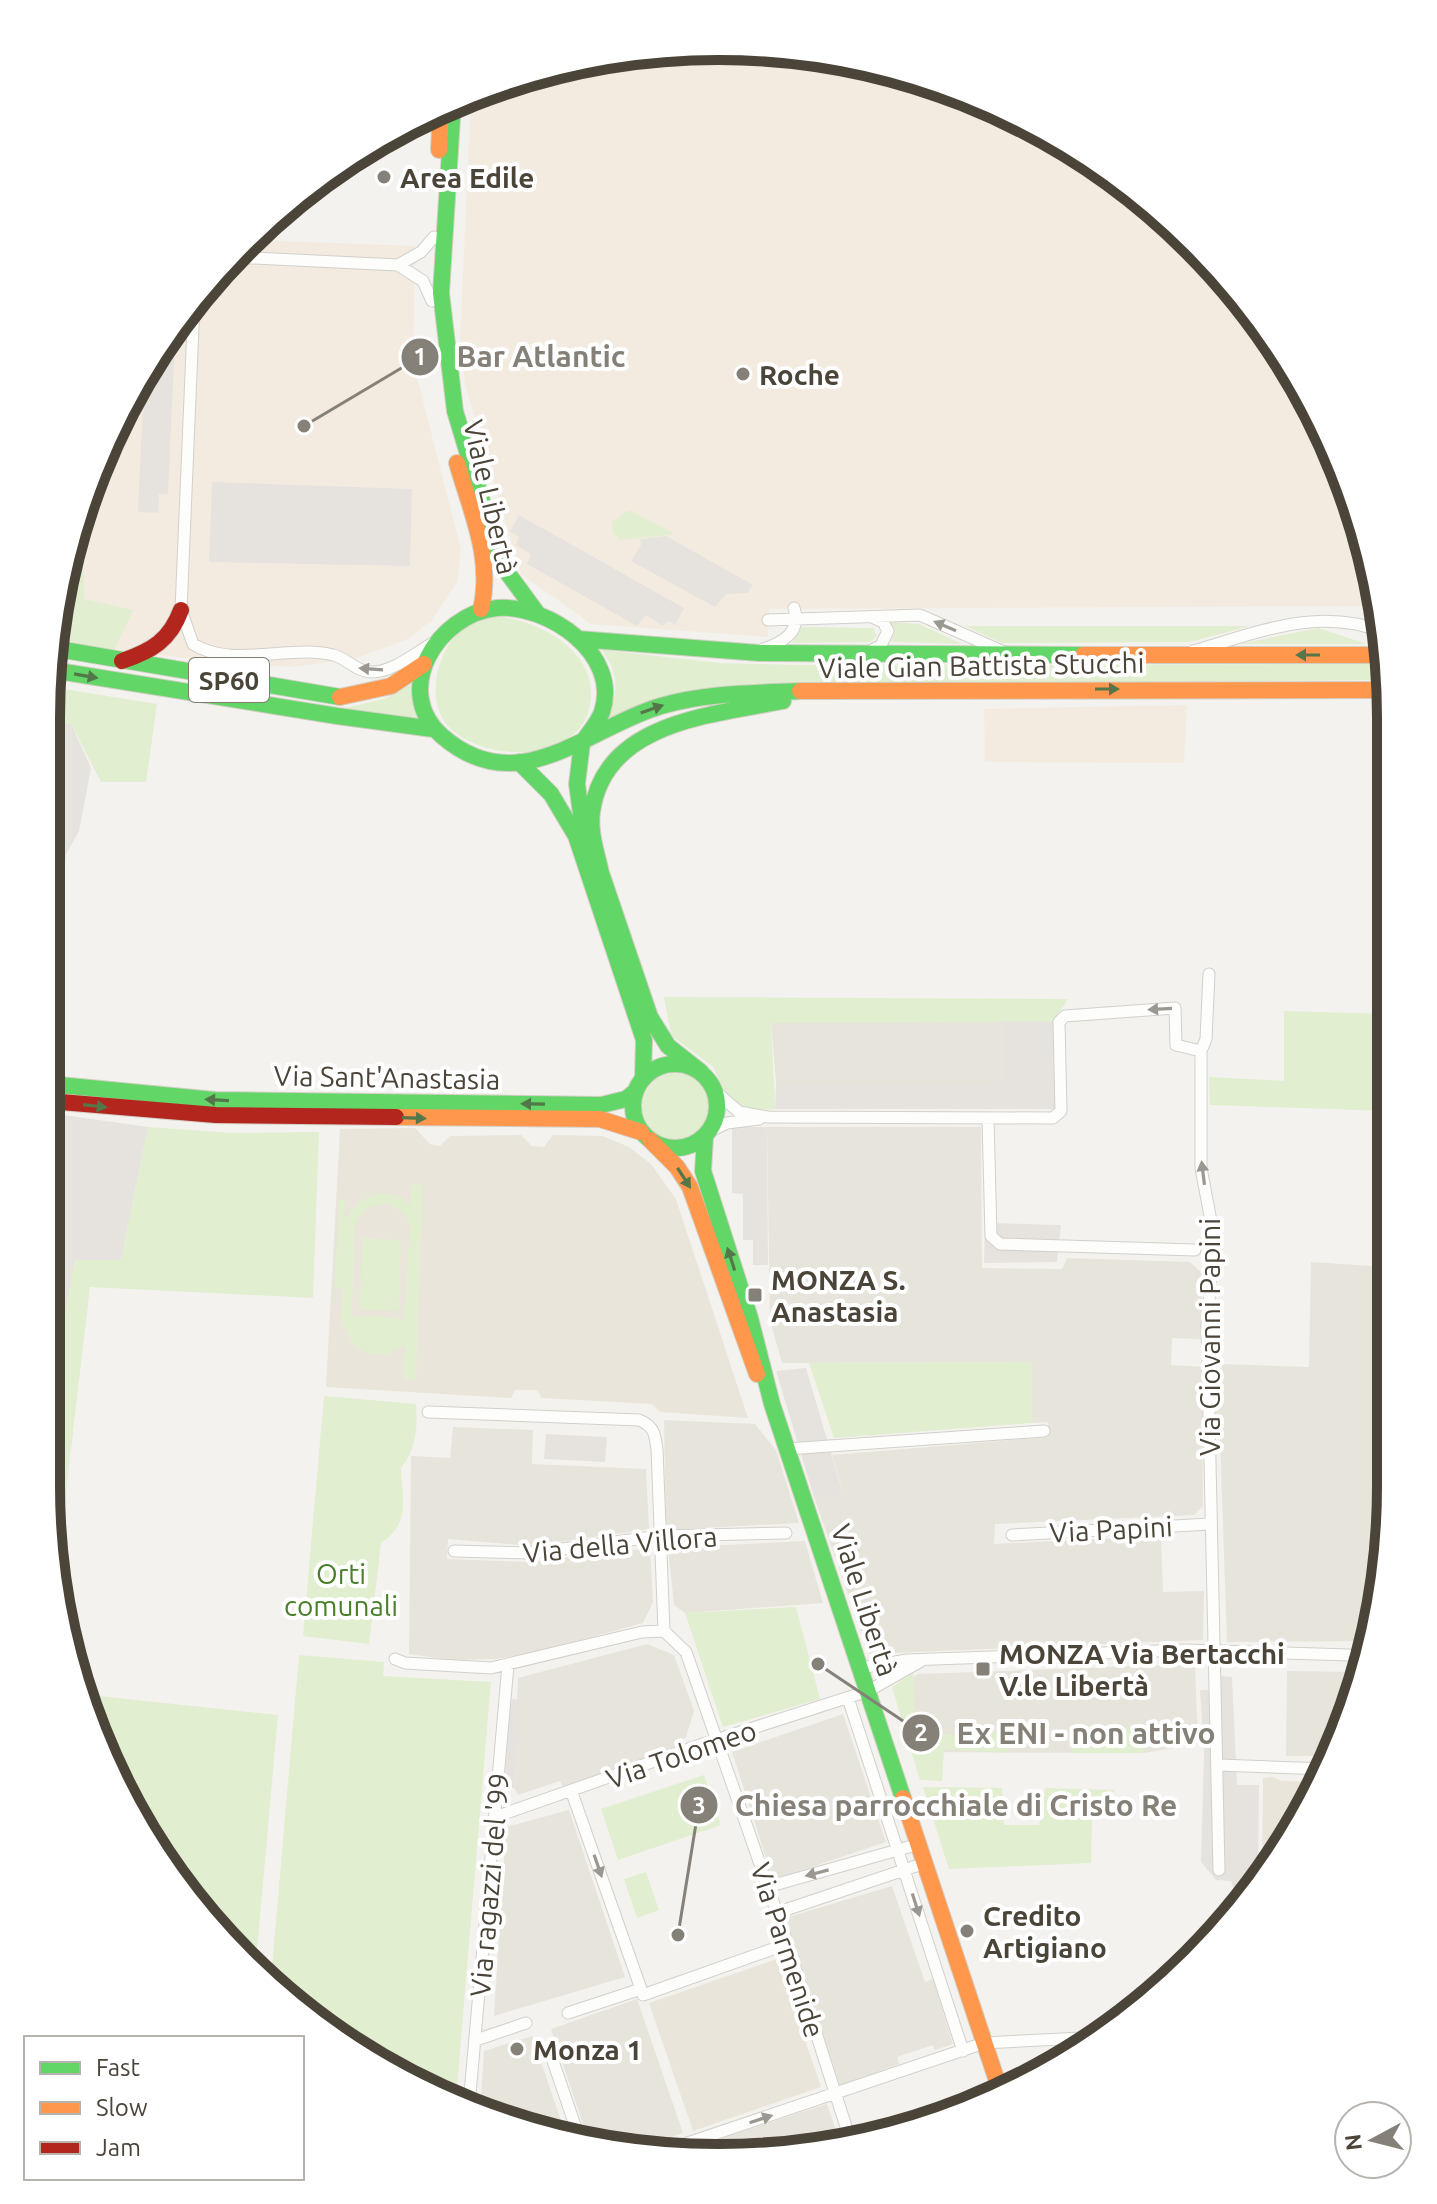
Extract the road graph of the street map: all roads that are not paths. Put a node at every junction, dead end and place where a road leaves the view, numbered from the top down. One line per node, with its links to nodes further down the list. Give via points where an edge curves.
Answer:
1 (452, 117): 11 (main road, Viale Libertà, via 441,293 453,399 501,564)
2 (440, 122): 3 (main road, Viale Libertà)
3 (434, 237): 5 (street); 6 (main road, Viale Libertà)
4 (248, 258): 5 (street)
5 (398, 265): 6 (street, via 423,281)
6 (432, 301): 9 (main road, Viale Libertà, via 444,408 487,580)
7 (193, 322): 10 (street)
8 (823, 608): 14 (street)
9 (481, 609): 11 (main road, Viale Gian Battista Stucchi, via 507,606); 17 (main road)
10 (181, 610): 17 (street, one-way to 10, via 387,670 371,672 334,655 203,650 193,644); 25 (main road, via 175,632 157,649)
11 (537, 613): 18 (main road, Viale Gian Battista Stucchi)
12 (795, 614): 14 (street); 15 (street); 20 (street, via 786,639)
13 (872, 617): 14 (street); 21 (street, via 883,622 887,637); 23 (street, one-way to 13, via 920,615)
14 (838, 618)
15 (768, 620)
16 (1370, 628): 24 (street, via 1305,619)
17 (440, 639): 26 (main road)
18 (578, 639): 20 (main road, Viale Gian Battista Stucchi); 31 (main road, Viale Gian Battista Stucchi, via 597,663 606,687 599,723)
19 (64, 651): 25 (main road, SP60)
20 (746, 652): 21 (main road, Viale Gian Battista Stucchi)
21 (860, 655): 23 (main road, Viale Gian Battista Stucchi)
22 (1374, 655): 24 (main road, Viale Gian Battista Stucchi, one-way to 24)
23 (1014, 656): 24 (main road, Viale Gian Battista Stucchi)
24 (1174, 656)
25 (118, 662): 26 (main road, SP60, via 340,697 391,686)
26 (424, 664): 30 (main road, via 420,697)
27 (61, 672): 30 (main road, Viale Gian Battista Stucchi / SP60, one-way to 30)
28 (1376, 690): 29 (main road, Viale Gian Battista Stucchi, one-way to 28)
29 (826, 692): 31 (main road, Viale Gian Battista Stucchi, one-way to 29, via 638,714 686,699); 33 (main road, via 693,720 630,744 606,770 594,800)
30 (433, 729): 32 (main road, Viale Gian Battista Stucchi, via 455,748 491,760)
31 (582, 743): 32 (main road, Viale Gian Battista Stucchi, via 549,760); 33 (main road, via 577,799)
32 (519, 762): 37 (main road, via 551,794 576,836 644,1040)
33 (601, 873): 36 (main road, via 650,1017 668,1046)
34 (1209, 974): 35 (street, Via Giovanni Papini)
35 (1201, 1051): 42 (street, one-way to 42, via 1176,1045 1175,1008 1065,1016 1059,1022 1061,1111 1053,1118); 50 (street, Via Giovanni Papini, one-way to 35, via 1207,1326 1214,1237 1201,1168)
36 (701, 1072): 37 (main road, via 670,1064); 39 (main road)
37 (640, 1084): 38 (main road, Via Sant'Anastasia, one-way to 38, via 619,1101 601,1105 325,1103); 44 (main road, via 633,1113)
38 (60, 1085)
39 (716, 1092): 41 (street, via 739,1112); 43 (main road, via 718,1112)
40 (60, 1102): 44 (main road, Via Sant'Anastasia, one-way to 44, via 216,1115 600,1119)
41 (768, 1117): 42 (street); 43 (street, via 727,1123)
42 (988, 1118): 45 (street, via 989,1218 991,1236 1000,1244)
43 (707, 1134): 44 (main road, via 679,1149); 46 (main road, Viale Libertà, one-way to 43, via 703,1171)
44 (646, 1136): 46 (main road, Viale Libertà, one-way to 46, via 690,1187 747,1351)
45 (1195, 1250)
46 (772, 1404): 49 (main road, Viale Libertà)
47 (428, 1412): 53 (street, via 648,1424 657,1449)
48 (1044, 1431): 49 (street)
49 (787, 1449): 61 (main road, Viale Libertà)
50 (1210, 1524): 52 (street, Via Papini); 56 (street, Via Giovanni Papini)
51 (786, 1533): 53 (street, Via della Villora)
52 (1012, 1535)
53 (660, 1536): 54 (street, Via della Villora, via 532,1553); 55 (street)
54 (454, 1551)
55 (664, 1631): 60 (street); 64 (street, Via Parmenide, via 686,1652)
56 (1214, 1653): 57 (street); 59 (street); 65 (street, Via Giovanni Papini)
57 (1349, 1655)
58 (395, 1659): 60 (street, via 448,1666)
59 (922, 1661): 61 (street); 62 (street, Via Tolomeo)
60 (508, 1665): 68 (street, Via ragazzi del '99)
61 (860, 1668): 62 (main road, Viale Libertà)
62 (868, 1691): 63 (street, Via Tolomeo); 69 (main road, Viale Libertà)
63 (848, 1698): 64 (street, Via Tolomeo); 70 (street, Viale Libertà)
64 (717, 1740): 67 (street, Via Tolomeo); 74 (street, Via Parmenide)
65 (1219, 1765): 66 (street); 73 (street, Via Giovanni Papini)
66 (1313, 1769)
67 (572, 1793): 68 (street, Via Tolomeo); 77 (street, one-way to 77)
68 (495, 1817): 81 (street, Via ragazzi del '99)
69 (919, 1844): 70 (street); 71 (main road, Viale Libertà)
70 (898, 1851): 72 (street, Viale Libertà); 74 (street, one-way to 74)
71 (925, 1863): 72 (street); 82 (main road, Viale Libertà)
72 (904, 1869): 75 (street); 83 (street, Viale Libertà, one-way to 83)
73 (1219, 1870)
74 (767, 1887): 75 (street, Via Parmenide)
75 (776, 1913): 76 (street, Via Parmenide)
76 (787, 1944): 77 (street, via 643,1995); 87 (street, Via Parmenide)
77 (641, 1989): 78 (street)
78 (568, 2013)
79 (526, 2023): 81 (street)
80 (1076, 2038): 82 (street)
81 (476, 2040): 86 (street, Via ragazzi del '99)
82 (984, 2043): 83 (street); 85 (main road, Viale Libertà)
83 (963, 2051): 87 (street)
84 (553, 2061): 88 (street)
85 (997, 2082)
86 (470, 2095)
87 (835, 2096): 89 (street, Via Parmenide); 90 (street, one-way to 87)
88 (576, 2128)
89 (847, 2131)
90 (704, 2144)

